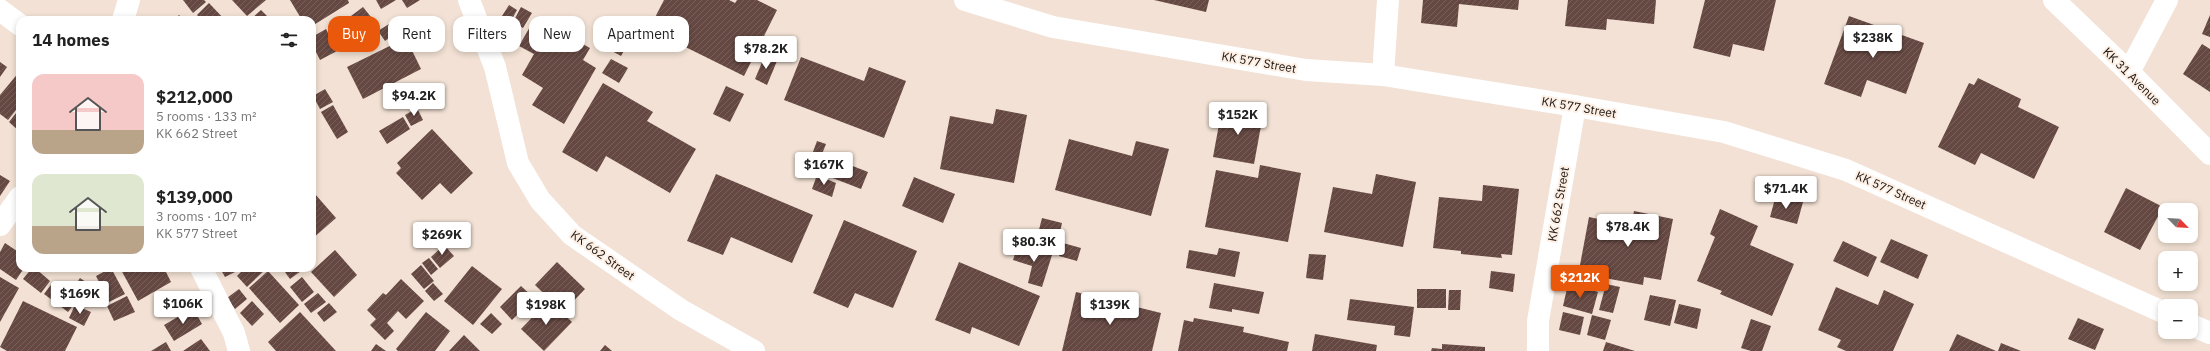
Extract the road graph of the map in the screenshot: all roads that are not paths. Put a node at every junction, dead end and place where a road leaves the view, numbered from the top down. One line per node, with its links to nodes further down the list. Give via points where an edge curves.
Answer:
1 (129, 0): 8 (street)
2 (469, 0): 21 (street, KK 662 Street, via 495,67 518,163 540,200 572,235 681,310)
3 (965, 0): 11 (street, KK 577 Street, via 1053,27 1306,70)
4 (1388, 0): 11 (street)
5 (2054, 0): 10 (street, KK 31 Avenue)
6 (2167, 0): 10 (street)
7 (0, 10): 9 (street)
8 (124, 16)
9 (16, 22)
10 (2129, 72): 13 (street, KK 31 Avenue)
11 (1383, 75): 12 (street, KK 577 Street)
12 (1575, 106): 17 (street, KK 577 Street, via 1724,132 1846,170); 22 (street, KK 662 Street, via 1538,321)
13 (2210, 154)
14 (16, 203): 15 (street)
15 (0, 225)
16 (203, 272): 20 (street, via 234,333)
17 (2158, 310)
18 (2198, 328): 19 (street)
19 (2210, 333)
20 (239, 351)
21 (754, 351)
22 (1538, 351)

